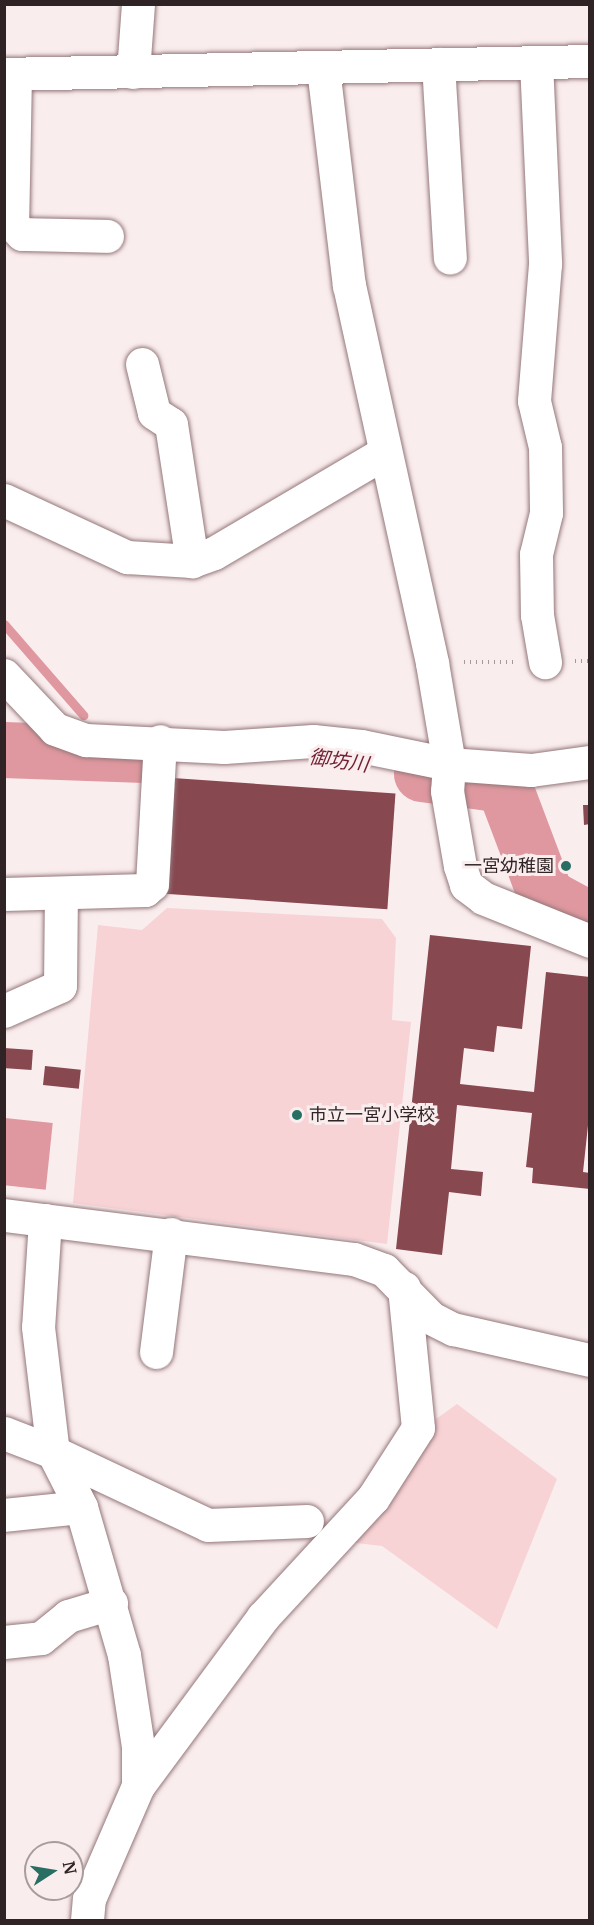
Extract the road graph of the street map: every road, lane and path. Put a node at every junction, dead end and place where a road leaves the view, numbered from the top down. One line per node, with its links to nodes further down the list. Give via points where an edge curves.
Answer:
1 (138, 4): 6 (street)
2 (590, 61): 3 (street)
3 (536, 62): 4 (street); 14 (street, via 545,264 534,401 544,447 546,513 536,554 537,615)
4 (438, 64): 5 (street); 9 (street)
5 (323, 68): 6 (street); 11 (street, via 349,285)
6 (133, 72): 7 (street)
7 (10, 74): 8 (street, via 12,224 22,234)
8 (107, 236)
9 (450, 258)
10 (142, 364): 13 (street, via 154,412 171,424)
11 (384, 453): 13 (street, via 214,553); 18 (street, via 432,663)
12 (4, 500): 13 (street, via 126,557)
13 (192, 561)
14 (545, 662)
15 (4, 675): 16 (street, via 55,729 86,740)
16 (160, 751): 18 (street, via 313,741 361,746); 20 (street, via 152,884 145,890)
17 (590, 762): 18 (street)
18 (448, 775): 21 (street, via 466,885 483,898)
19 (4, 894): 20 (street)
20 (61, 895): 22 (street, via 60,986)
21 (590, 941)
22 (4, 1011)
23 (4, 1215): 24 (street)
24 (45, 1220): 25 (street); 30 (street, via 38,1327)
25 (171, 1234): 26 (street, via 354,1259 384,1270); 27 (street)
26 (404, 1288): 28 (street, via 431,1318 453,1329); 36 (street, via 418,1428 373,1498 263,1617)
27 (156, 1352)
28 (590, 1360)
29 (4, 1433): 30 (street)
30 (52, 1452): 31 (street); 33 (street, via 208,1526)
31 (81, 1507): 32 (street); 34 (street)
32 (4, 1515)
33 (307, 1521)
34 (111, 1603): 35 (street, via 68,1616 41,1638); 36 (street, via 124,1655 138,1747)
35 (4, 1642)
36 (138, 1786): 37 (street, via 89,1899)
37 (87, 1920)

